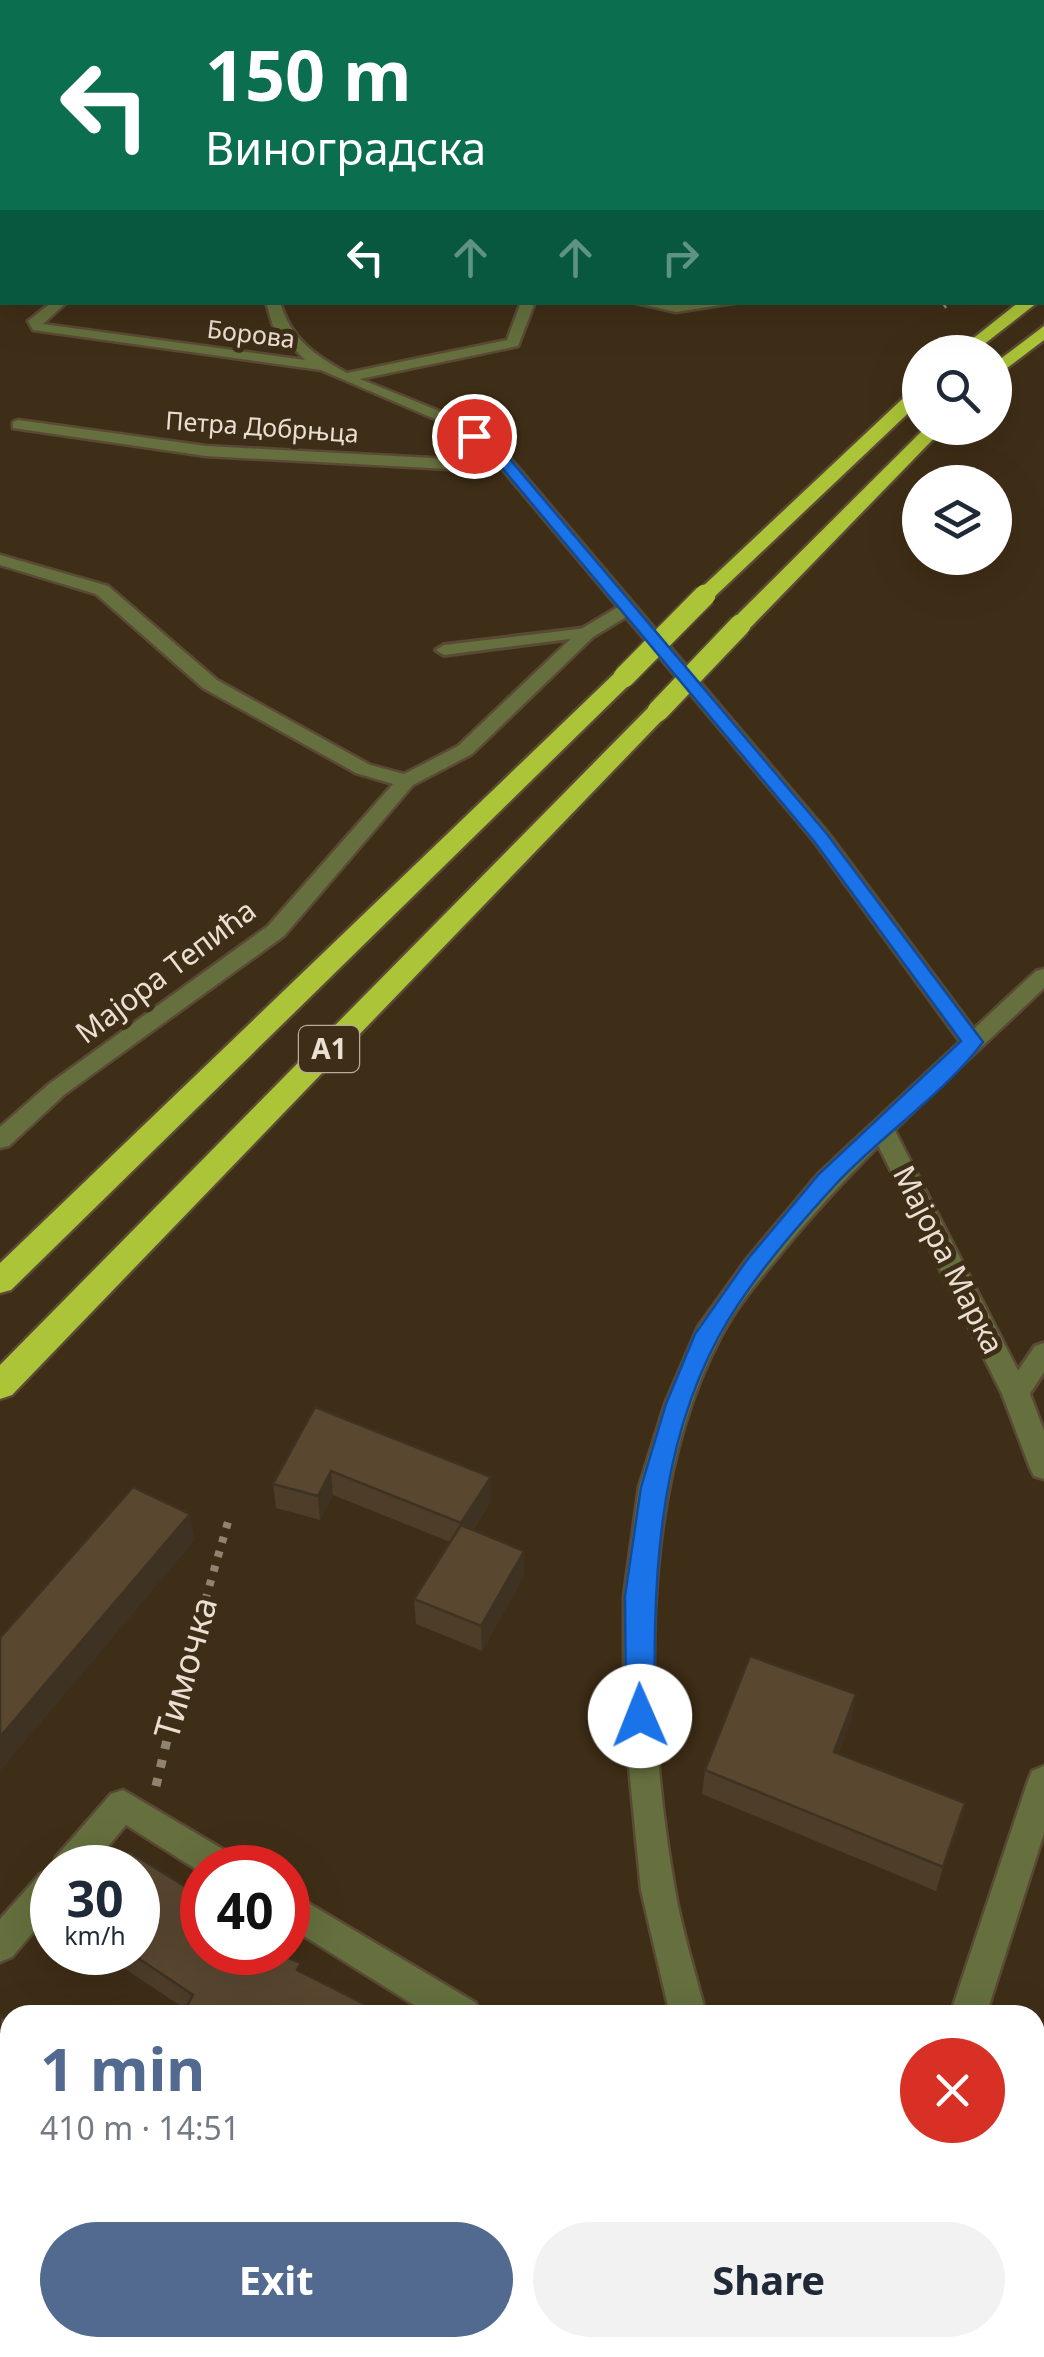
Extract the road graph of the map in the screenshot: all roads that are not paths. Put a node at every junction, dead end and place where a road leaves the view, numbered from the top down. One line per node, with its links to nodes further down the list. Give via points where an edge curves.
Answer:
1 (58, 305): 10 (street, Борова, via 35,321 38,327)
2 (273, 305): 10 (street, via 295,346)
3 (527, 305): 11 (street, via 513,343)
4 (657, 305): 5 (street)
5 (705, 305)
6 (1026, 305): 8 (highway)
7 (1044, 331): 9 (highway)
8 (986, 335)
9 (1012, 358)
10 (320, 366): 11 (street)
11 (347, 378): 15 (street, via 455,422)
12 (902, 409): 25 (highway, A1, bridge)
13 (18, 425): 15 (street, Петра Добрњца, via 206,450 468,465)
14 (918, 445): 27 (highway, A1, bridge)
15 (503, 460): 17 (street)
16 (0, 560): 20 (street, via 102,590 210,684 363,769)
17 (627, 609): 18 (street, Мајора Тепића); 22 (street, via 821,838)
18 (587, 633): 19 (lane); 20 (street, Мајора Тепића, via 465,750)
19 (444, 650)
20 (406, 781): 24 (street, Мајора Тепића, via 276,931 57,1089)
21 (1044, 976): 22 (street)
22 (972, 1042): 23 (street)
23 (880, 1127): 28 (street, Мајора Марка); 37 (street, via 755,1266 708,1334 654,1487 639,1596 640,1716 658,1890)
24 (0, 1140)
25 (0, 1282)
26 (1044, 1352): 28 (lane, Мајора Марка)
27 (0, 1386)
28 (1016, 1394): 29 (street, Мајора Марка)
29 (1044, 1468)
30 (1044, 1781): 38 (street)
31 (97, 1845): 32 (street, via 137,1814)
32 (187, 1845)
33 (30, 1910): 35 (street)
34 (310, 1921): 36 (street)
35 (0, 1945)
36 (447, 2005)
37 (686, 2005)
38 (971, 2005)

